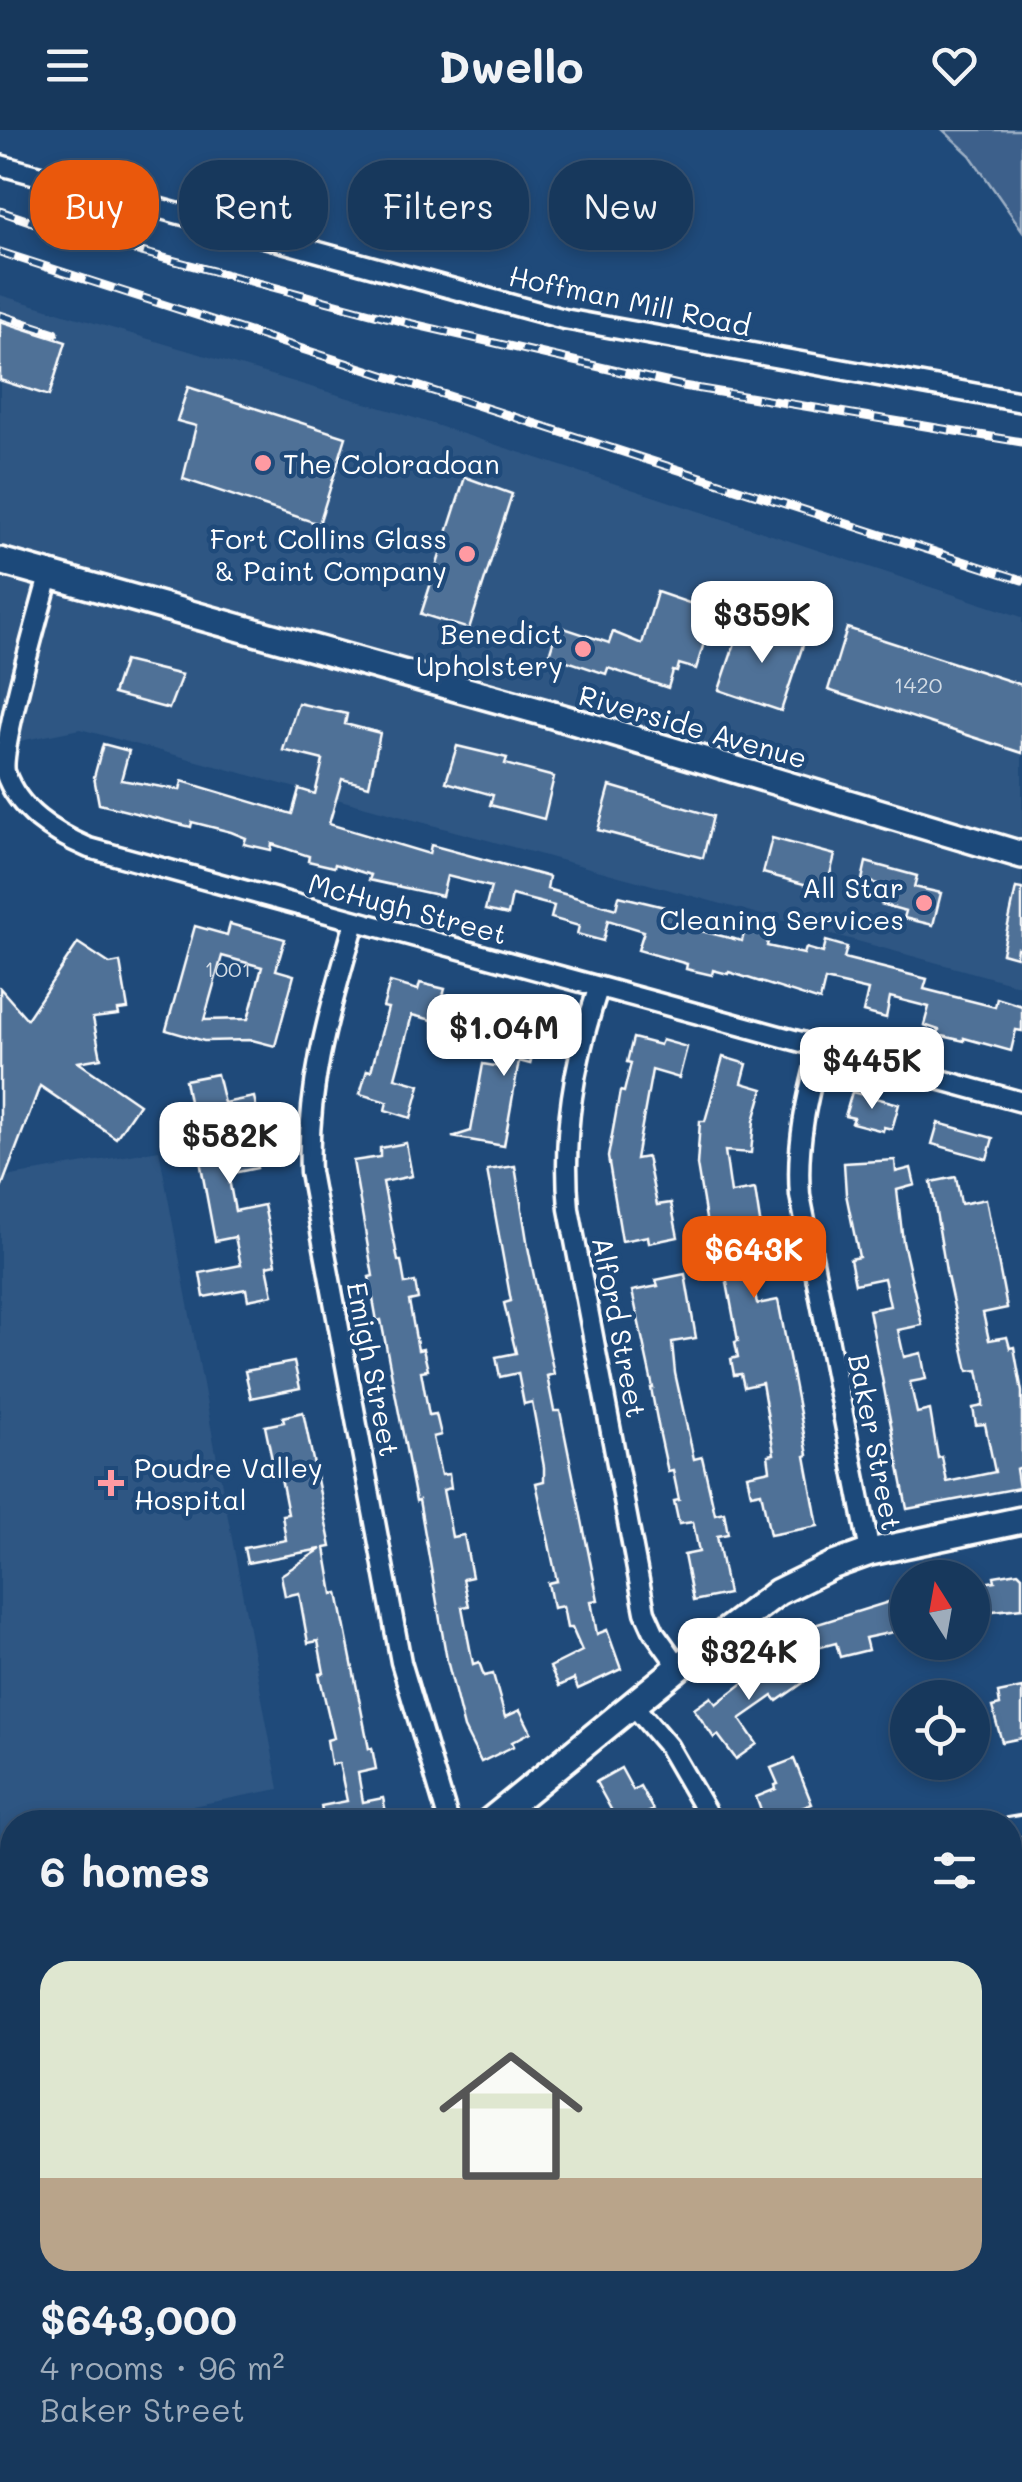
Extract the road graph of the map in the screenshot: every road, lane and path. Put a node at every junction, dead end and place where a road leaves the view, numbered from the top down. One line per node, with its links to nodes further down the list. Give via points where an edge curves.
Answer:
1 (0, 165): 2 (street, Hoffman Mill Road, via 564,319)
2 (1022, 402)
3 (0, 560): 4 (main road, Riverside Avenue)
4 (49, 576): 5 (street, McHugh Street); 6 (main road, Riverside Avenue, via 546,713)
5 (2, 771): 7 (street, McHugh Street, via 32,814 78,844)
6 (1022, 855)
7 (355, 922): 8 (street, McHugh Street); 15 (street, Emigh Street, via 318,1053 310,1172 402,1662)
8 (598, 989): 9 (street, McHugh Street); 13 (street, Alford Street, via 572,1092 568,1210 646,1612)
9 (820, 1048): 10 (street, McHugh Street); 12 (street, Baker Street, via 800,1137 800,1195)
10 (1022, 1102)
11 (1022, 1520): 12 (main road)
12 (870, 1552): 13 (main road, via 778,1592)
13 (679, 1666): 14 (main road)
14 (634, 1706): 16 (main road); 17 (street, via 668,1746)
15 (445, 1810)
16 (505, 1810)
17 (705, 1810)

